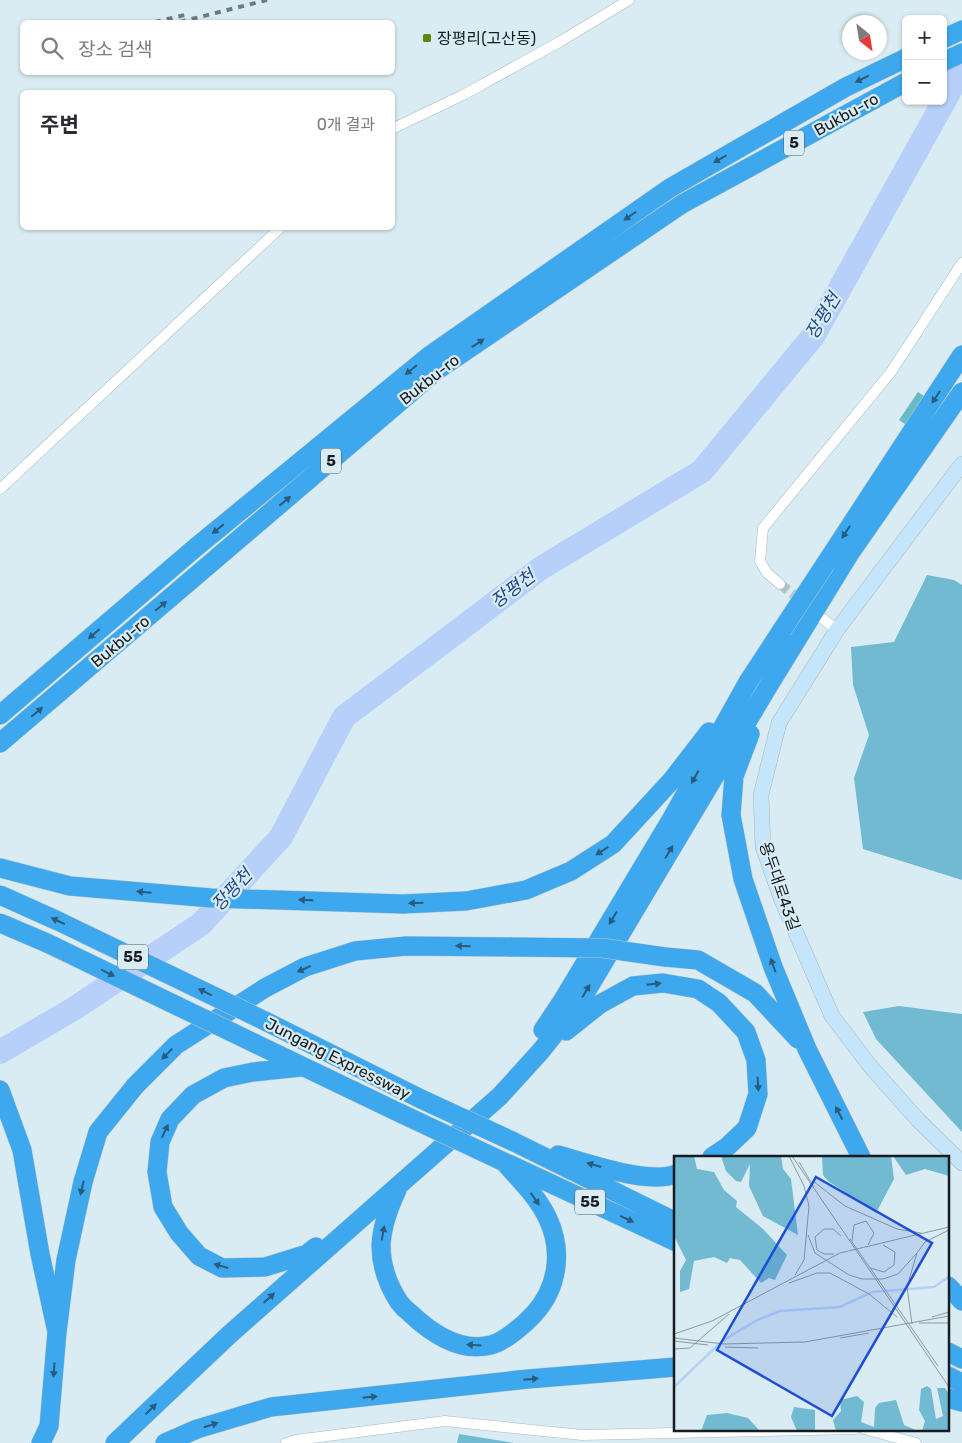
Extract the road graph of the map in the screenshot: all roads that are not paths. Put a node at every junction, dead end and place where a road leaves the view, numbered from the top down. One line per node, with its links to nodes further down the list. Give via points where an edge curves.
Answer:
1 (629, 0): 8 (street, via 465,94)
2 (962, 30): 3 (highway)
3 (947, 37)
4 (962, 53): 6 (highway)
5 (902, 60): 20 (highway, Bukbu-ro / 5, one-way to 20, via 846,87 670,188 429,356 195,548)
6 (947, 60)
7 (902, 84): 21 (highway, Bukbu-ro / 5, one-way to 7, via 436,371 682,204)
8 (395, 128)
9 (278, 230): 14 (street)
10 (962, 263): 15 (street, via 891,372 763,528 760,561 766,573)
11 (962, 355): 18 (highway, one-way to 18, bridge)
12 (962, 392): 19 (highway, via 850,553)
13 (962, 464): 17 (street, 용두대로43길)
14 (0, 489)
15 (780, 584)
16 (823, 619): 17 (street)
17 (837, 630): 33 (street, 용두대로43길, via 779,723 760,795 763,847 781,898 832,1016 870,1066)
18 (748, 682): 22 (highway, one-way to 22, via 672,780 613,844 571,872 526,890 466,902 403,904 211,898 70,886); 27 (highway, one-way to 27, via 671,820 563,1000 538,1038 492,1091 307,1254 265,1267 222,1268 199,1256 163,1207 157,1172 160,1142 170,1119 193,1095 224,1078)
19 (766, 690): 25 (highway, one-way to 19, via 773,967 743,879 731,814 734,776); 26 (highway, one-way to 19, via 580,1002)
20 (0, 715)
21 (0, 743)
22 (0, 868)
23 (0, 895): 29 (highway, Jungang Expressway / 55, one-way to 23, bridge)
24 (0, 922): 27 (highway, Jungang Expressway / 55, one-way to 27, bridge)
25 (807, 1049): 31 (highway, one-way to 25); 40 (highway, one-way to 40, bridge, via 755,993 698,960 602,948 406,946 355,951 305,967 265,988 176,1045 135,1086 98,1132 66,1260)
26 (540, 1052): 30 (highway, one-way to 30, via 600,1004 633,986 663,983 698,989 719,1003 746,1032 756,1060 758,1094 747,1128); 35 (highway, via 500,1096)
27 (301, 1067): 32 (highway, Jungang Expressway / 55, bridge)
28 (0, 1090): 40 (highway, via 22,1150)
29 (512, 1141): 34 (highway, one-way to 29, via 623,1174); 36 (highway, Jungang Expressway / 55)
30 (714, 1156)
31 (860, 1156)
32 (504, 1162): 35 (highway, one-way to 35, via 548,1219 557,1248 556,1277 540,1308 523,1327 492,1345 470,1346 446,1340 424,1327 400,1303 385,1274 381,1245 387,1212); 37 (highway, Jungang Expressway / 55, one-way to 37)
33 (962, 1163)
34 (674, 1175)
35 (399, 1186): 49 (highway, one-way to 35, via 237,1327)
36 (674, 1221)
37 (674, 1241)
38 (950, 1288): 39 (highway)
39 (962, 1302)
40 (57, 1332): 48 (highway, one-way to 48, via 49,1426)
41 (950, 1353): 42 (highway)
42 (962, 1359)
43 (674, 1367): 50 (highway, one-way to 43, via 197,1429 271,1407 528,1379)
44 (950, 1377): 45 (highway)
45 (962, 1383)
46 (810, 1430): 51 (street, via 582,1435 445,1422)
47 (868, 1430): 52 (street)
48 (41, 1443)
49 (115, 1443)
50 (165, 1443)
51 (286, 1443)
52 (916, 1443)

